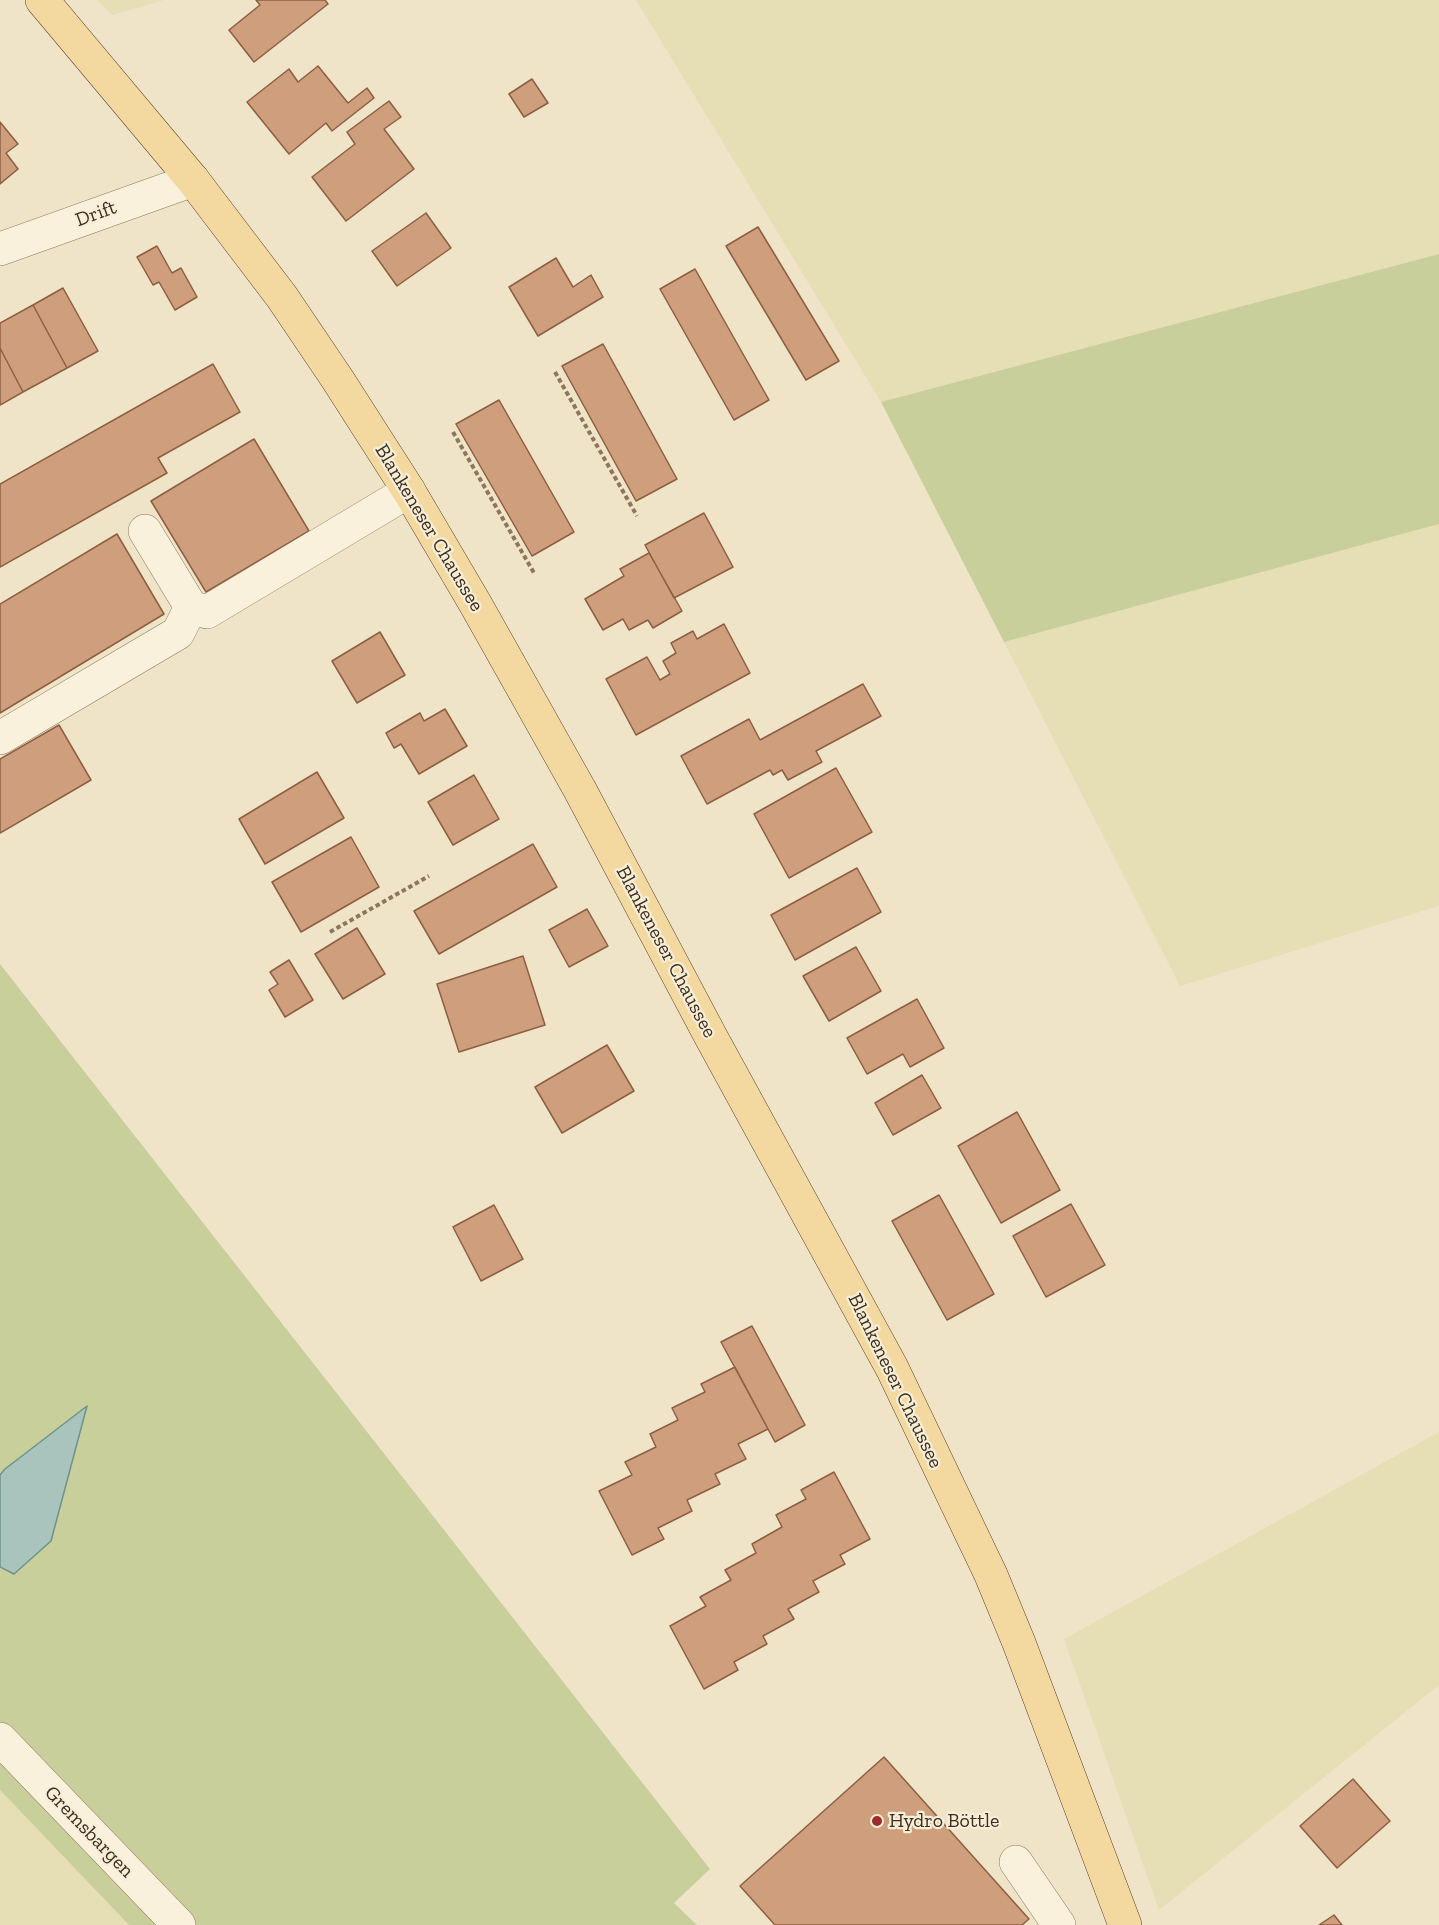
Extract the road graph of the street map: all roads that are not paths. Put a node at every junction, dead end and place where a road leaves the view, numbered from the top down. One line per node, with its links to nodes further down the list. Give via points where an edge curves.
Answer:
1 (42, 0): 2 (main road, Blankeneser Chaussee)
2 (193, 180): 3 (street, Drift); 4 (main road, Blankeneser Chaussee, via 282,297)
3 (0, 249)
4 (409, 491): 6 (street, via 207,612); 12 (main road, Blankeneser Chaussee, via 580,790 892,1368 991,1575)
5 (145, 531): 6 (street)
6 (191, 607): 7 (street, via 178,633)
7 (0, 738)
8 (0, 1739): 10 (street, Gremsbargen)
9 (1016, 1862): 11 (street)
10 (179, 1925)
11 (1059, 1925)
12 (1125, 1925)

